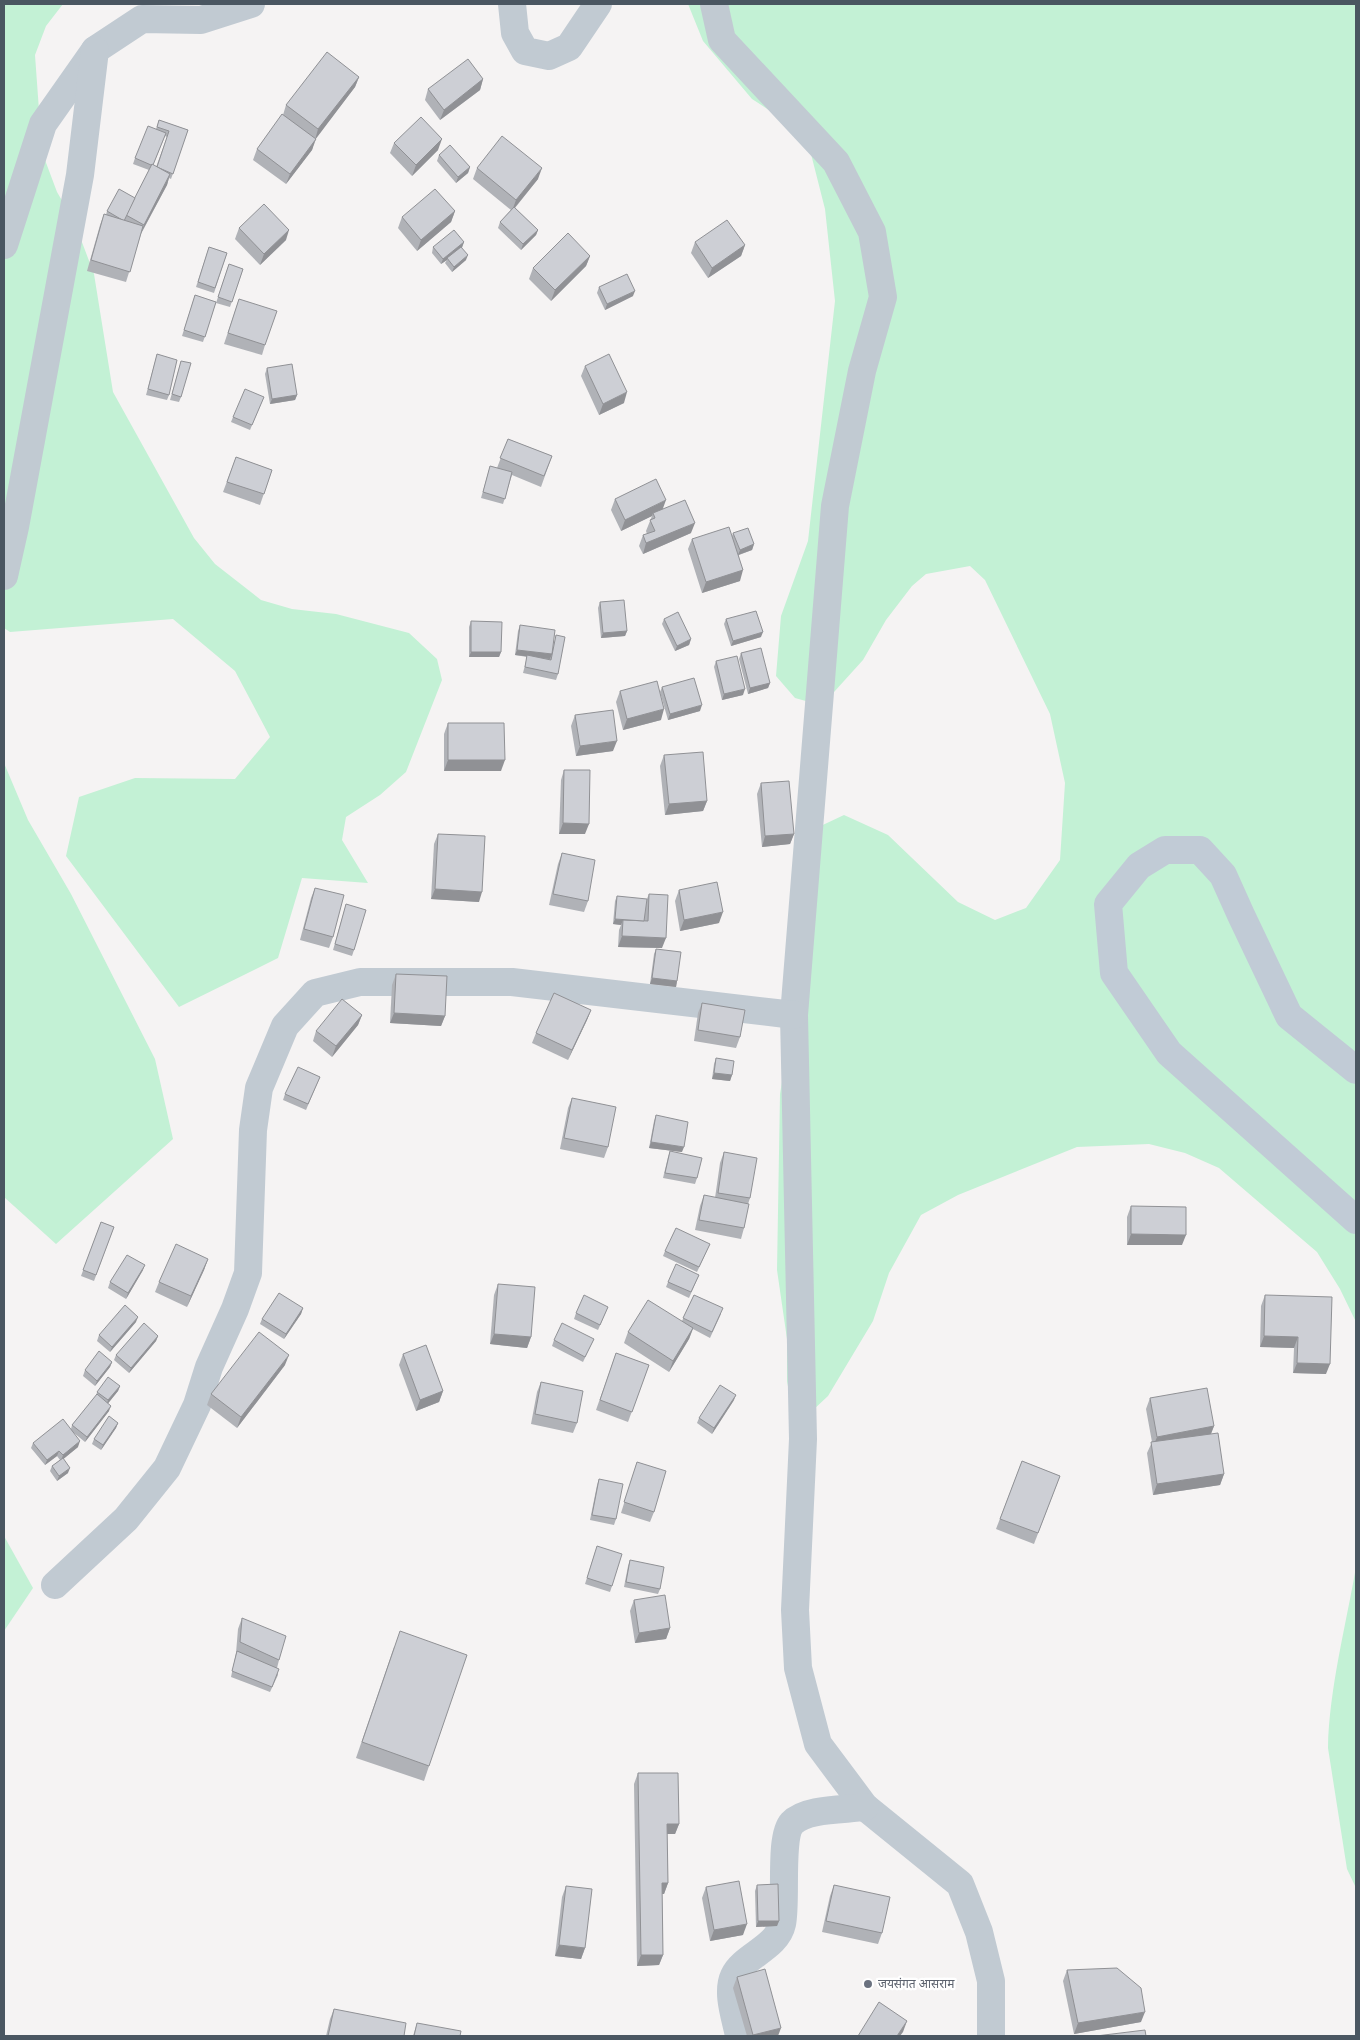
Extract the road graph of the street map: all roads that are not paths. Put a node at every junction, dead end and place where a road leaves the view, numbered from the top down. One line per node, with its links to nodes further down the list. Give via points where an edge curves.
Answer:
1 (251, 4): 5 (street, via 201,20 142,19)
2 (512, 4): 3 (street, via 515,32 525,51 550,56 569,47)
3 (598, 4)
4 (714, 4): 8 (street, via 722,40 836,162 872,232 883,297 862,371 835,506)
5 (95, 50): 6 (street, via 44,124); 7 (street, via 80,176)
6 (4, 245)
7 (4, 576)
8 (794, 1015): 11 (street, via 512,982 360,982 314,993 285,1026 259,1088 252,1130 248,1273 209,1367 197,1405 167,1468 126,1519); 12 (street, via 803,1439 795,1610 798,1668 818,1744)
9 (1356, 1070): 10 (main road, via 1289,1016 1223,876 1200,850 1165,850 1139,866 1108,904 1114,973 1170,1053)
10 (1356, 1220)
11 (56, 1585)
12 (865, 1807): 13 (street, via 805,1814 791,1824 785,1837 782,1926 772,1942 747,1961 734,1976 731,1991); 14 (street, via 960,1884 979,1932 992,1981)
13 (739, 2036)
14 (991, 2036)

